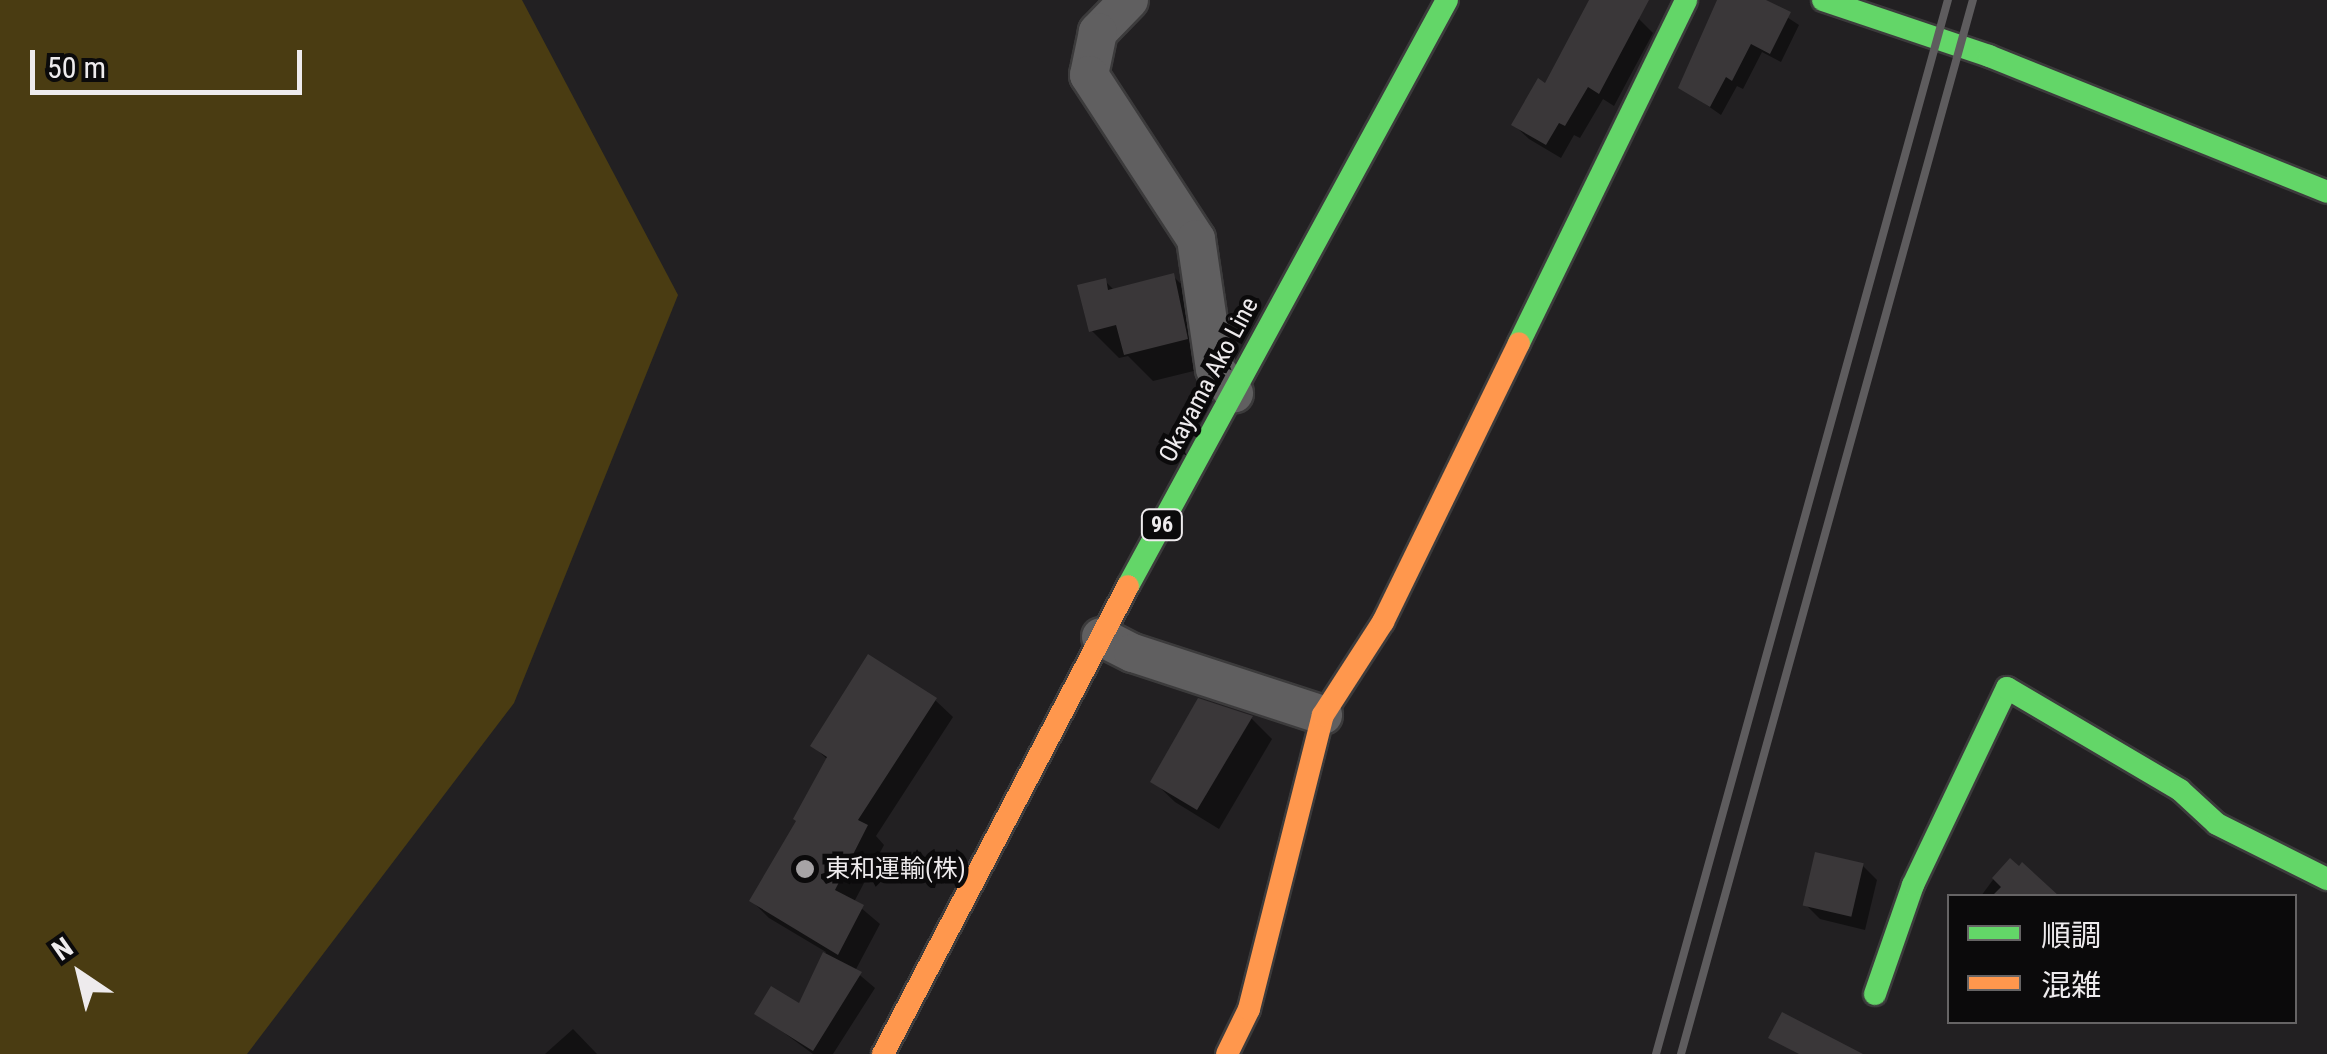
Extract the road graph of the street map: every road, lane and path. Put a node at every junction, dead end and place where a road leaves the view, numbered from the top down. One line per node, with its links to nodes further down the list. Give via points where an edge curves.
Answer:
1 (1129, 0): 6 (street, via 1098,32 1089,74 1196,240 1215,369)
2 (1447, 0): 6 (street, Okayama Ako Line / 96)
3 (1686, 0): 8 (street, via 1383,622)
4 (1824, 0): 5 (street, via 1989,56)
5 (2327, 192)
6 (1234, 393): 7 (street, Okayama Ako Line / 96)
7 (1101, 636): 8 (street, via 1133,653); 11 (street, Okayama Ako Line / 96)
8 (1323, 715): 12 (street, via 1249,1009)
9 (2327, 879): 10 (street, via 2217,824 2180,790 2007,688 1913,885)
10 (1875, 994)
11 (883, 1054)
12 (1227, 1054)

